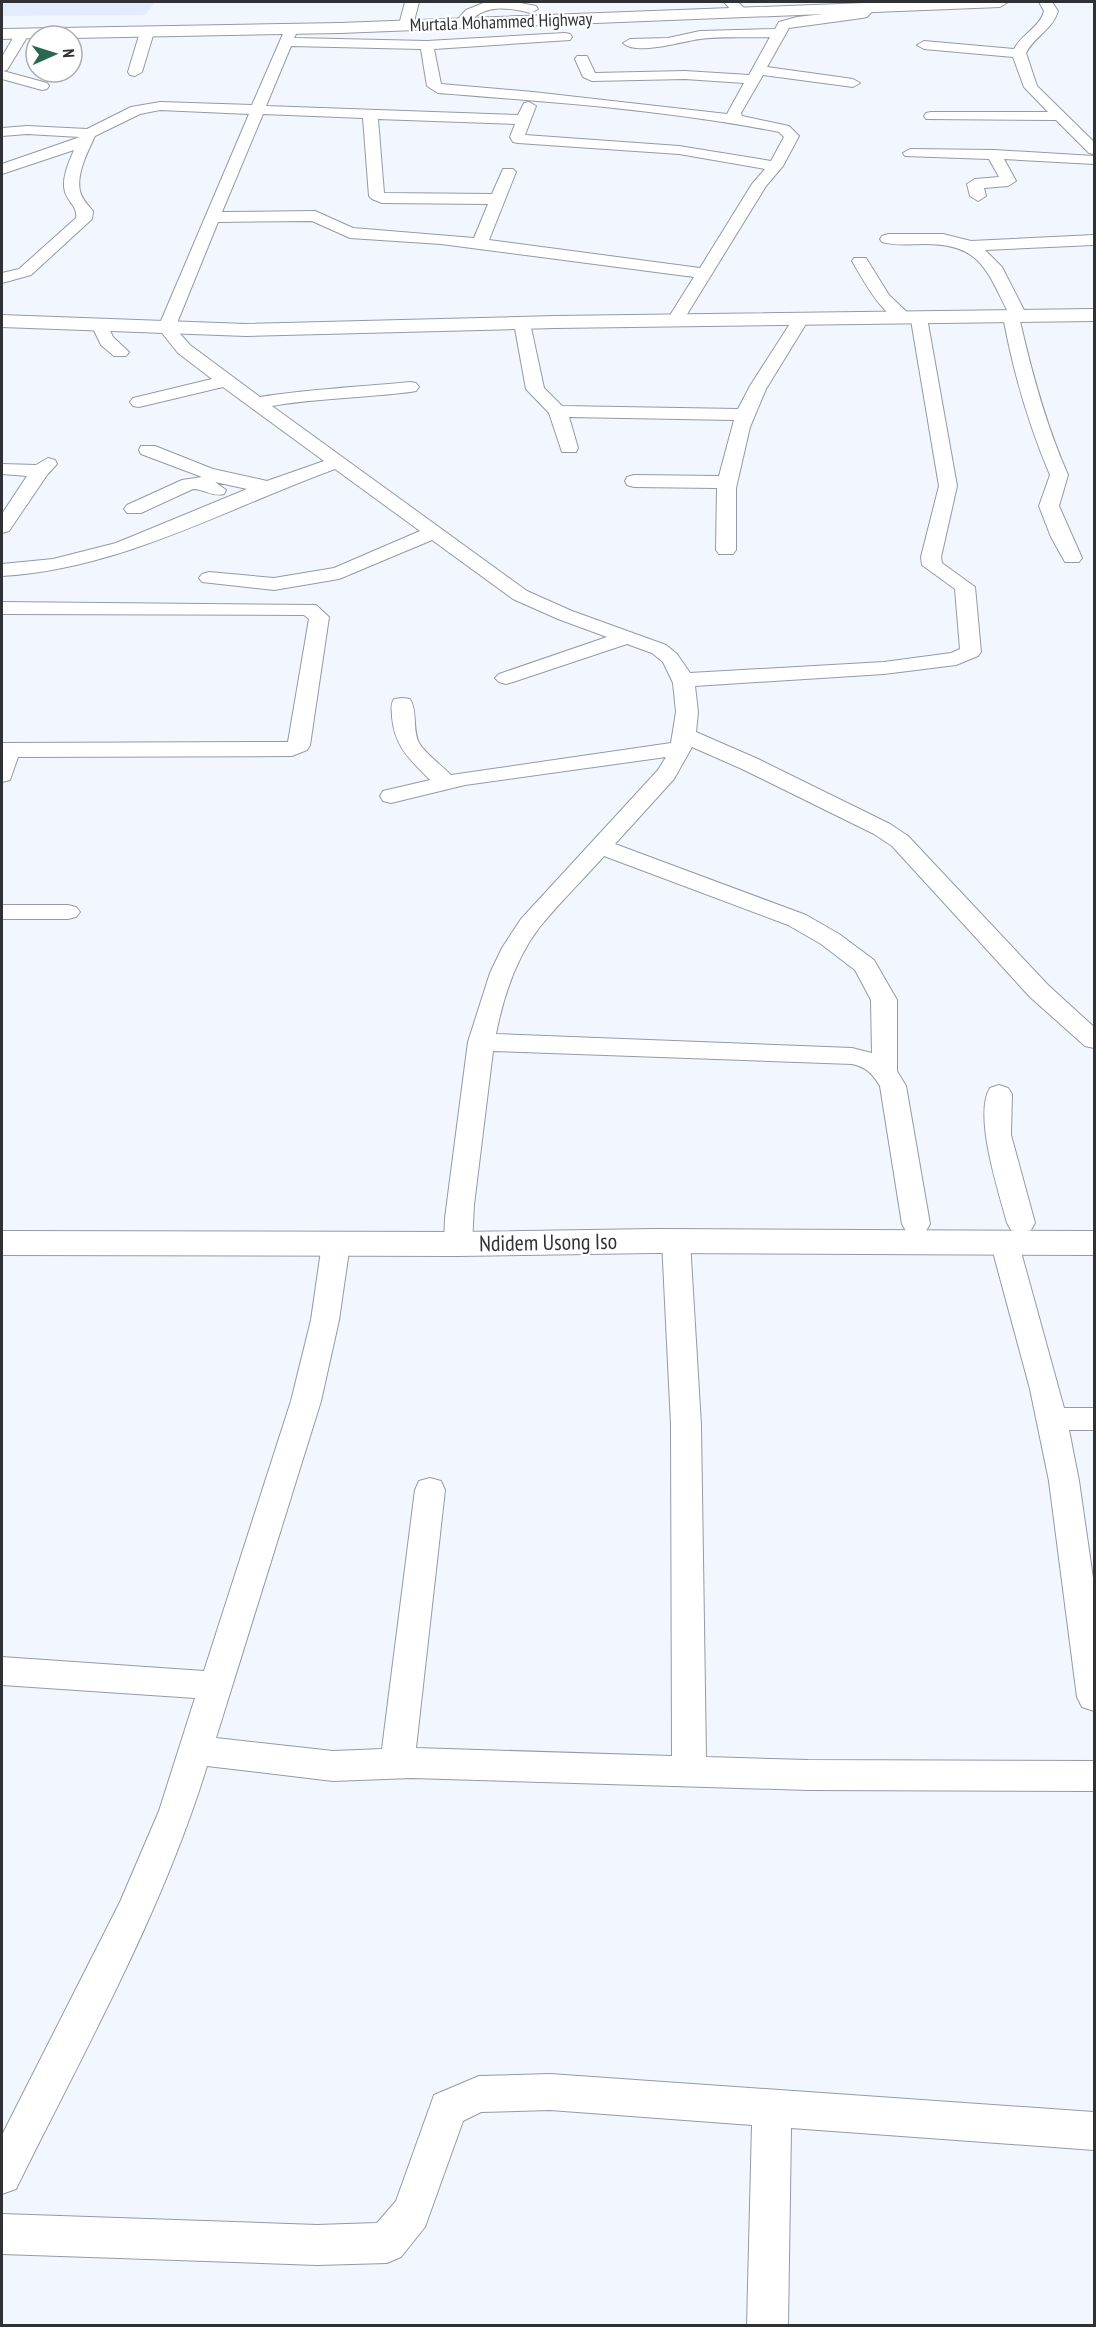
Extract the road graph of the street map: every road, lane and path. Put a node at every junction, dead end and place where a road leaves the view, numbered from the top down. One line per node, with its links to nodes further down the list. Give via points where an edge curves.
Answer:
1 (412, 2): 8 (street)
2 (837, 2): 5 (main road, Murtala Mohammed Highway); 6 (main road, Murtala Mohammed Highway)
3 (1000, 2): 5 (main road, Murtala Mohammed Highway)
4 (1046, 2): 19 (street, via 1051,11 1049,19 1025,41)
5 (876, 4): 11 (street, via 862,14 789,23); 14 (main road, Murtala Mohammed Highway)
6 (734, 5): 7 (main road, Murtala Mohammed Highway)
7 (531, 9): 8 (main road, Murtala Mohammed Highway)
8 (407, 21): 9 (main road, Murtala Mohammed Highway)
9 (2, 29)
10 (147, 32): 13 (main road, Murtala Mohammed Highway); 14 (main road, Murtala Mohammed Highway); 22 (street)
11 (779, 33): 16 (street, via 700,35 668,42); 24 (street)
12 (2, 34): 13 (main road, Murtala Mohammed Highway)
13 (22, 34): 21 (street)
14 (288, 36): 17 (street); 28 (street)
15 (565, 37): 17 (street)
16 (630, 43)
17 (427, 45): 27 (street, via 438,89)
18 (924, 45): 19 (street)
19 (1019, 54): 31 (street, via 1030,87)
20 (582, 59): 24 (street, via 592,77)
21 (2, 67)
22 (135, 72)
23 (2, 75): 26 (street)
24 (755, 75): 25 (street); 32 (street, via 734,113)
25 (853, 84)
26 (42, 86)
27 (532, 96): 32 (street); 33 (street)
28 (256, 111): 29 (street); 35 (street, via 147,107); 45 (street)
29 (370, 115): 33 (street); 44 (street, via 377,196)
30 (931, 116): 31 (street)
31 (1060, 116): 36 (street)
32 (735, 119): 40 (street, via 790,132 792,136)
33 (524, 120): 40 (street, via 518,140 668,148)
34 (2, 132): 35 (street, via 27,130)
35 (87, 137): 41 (street); 52 (street, via 72,181 72,192 85,211 84,219 25,272)
36 (1095, 150)
37 (910, 153): 38 (street)
38 (994, 154): 39 (street); 43 (street, via 1008,182 975,184)
39 (1095, 160)
40 (776, 166): 51 (street, via 760,184)
41 (2, 169)
42 (508, 172): 44 (street)
43 (978, 196)
44 (498, 199): 48 (street)
45 (212, 217): 48 (street, via 315,216 350,233); 61 (street)
46 (888, 238): 49 (street, via 943,239)
47 (1095, 240): 49 (street)
48 (480, 243): 51 (street)
49 (971, 246): 54 (street, via 994,267)
50 (860, 261): 55 (street, via 883,298)
51 (704, 273): 57 (street)
52 (2, 278)
53 (1095, 315): 54 (main road)
54 (1015, 316): 55 (main road); 81 (street, via 1027,386 1059,475 1049,506)
55 (911, 318): 56 (main road); 87 (street, via 948,486 932,566 966,587 971,652 956,659 884,668)
56 (801, 319): 57 (main road); 68 (street)
57 (675, 320): 59 (main road)
58 (2, 321): 60 (main road)
59 (522, 323): 61 (main road, via 347,329); 67 (street, via 535,389)
60 (100, 326): 61 (main road); 62 (street, via 110,346)
61 (166, 328): 63 (street, via 184,349)
62 (120, 352)
63 (226, 381): 65 (street); 66 (street)
64 (410, 387): 66 (street)
65 (139, 402)
66 (255, 403): 71 (street)
67 (557, 411): 68 (street); 69 (street)
68 (745, 415): 74 (street)
69 (569, 448)
70 (148, 450): 75 (street, via 191,469)
71 (337, 462): 76 (street); 79 (street)
72 (2, 469): 78 (street, via 44,467)
73 (634, 481): 74 (street)
74 (728, 482): 80 (street, via 724,509)
75 (241, 484): 76 (street); 77 (street, via 219,490 203,483 189,484)
76 (268, 487): 82 (street, via 123,547 53,565)
77 (134, 509)
78 (2, 527)
79 (434, 532): 83 (street, via 339,573 274,584); 85 (street, via 520,595)
80 (726, 550)
81 (1072, 558)
82 (2, 570)
83 (209, 578)
84 (2, 608): 90 (street, via 309,609 319,617 299,745 292,749)
85 (628, 637): 86 (street); 87 (street, via 668,654)
86 (506, 678)
87 (684, 680): 89 (street, via 686,717)
88 (402, 704): 92 (street, via 409,745)
89 (682, 742): 92 (street); 94 (street, via 666,774); 97 (street, via 760,769 900,841 1040,991)
90 (5, 750): 91 (street)
91 (2, 775)
92 (445, 782): 93 (street)
93 (391, 796)
94 (600, 847): 98 (street, via 517,941 499,979); 99 (street, via 797,920 865,965 884,1000)
95 (2, 912): 96 (street)
96 (68, 912)
97 (1095, 1040)
98 (481, 1042): 99 (street, via 852,1056); 105 (street)
99 (885, 1069): 102 (street, via 893,1086)
100 (999, 1094): 104 (street, via 998,1135)
101 (1095, 1223): 104 (main road, Ndidem Usong Iso)
102 (916, 1224): 104 (main road, Ndidem Usong Iso); 105 (main road, Ndidem Usong Iso)
103 (2, 1226): 105 (main road, Ndidem Usong Iso)
104 (1012, 1232): 106 (main road, Ndidem Usong Iso); 108 (main road, Ndidem Usong Iso); 110 (street)
105 (458, 1235): 106 (main road, Ndidem Usong Iso); 109 (main road, Ndidem Usong Iso)
106 (676, 1241): 119 (street, via 686,1437)
107 (2, 1243): 109 (main road, Ndidem Usong Iso)
108 (1095, 1243)
109 (336, 1244): 115 (street, via 325,1320 306,1401)
110 (1051, 1419): 111 (street); 113 (street)
111 (1095, 1419)
112 (430, 1490): 118 (street)
113 (1091, 1633): 116 (street)
114 (2, 1671): 115 (street)
115 (217, 1686): 117 (street)
116 (1095, 1696)
117 (196, 1750): 118 (street, via 333,1766); 123 (street, via 176,1811 135,1909)
118 (397, 1763): 119 (street)
119 (689, 1772): 120 (street)
120 (1095, 1776)
121 (772, 2108): 122 (street); 124 (street, via 550,2092 479,2094 448,2108 411,2213 387,2243 317,2245); 125 (street)
122 (1095, 2131)
123 (2, 2175)
124 (2, 2234)
125 (767, 2325)

